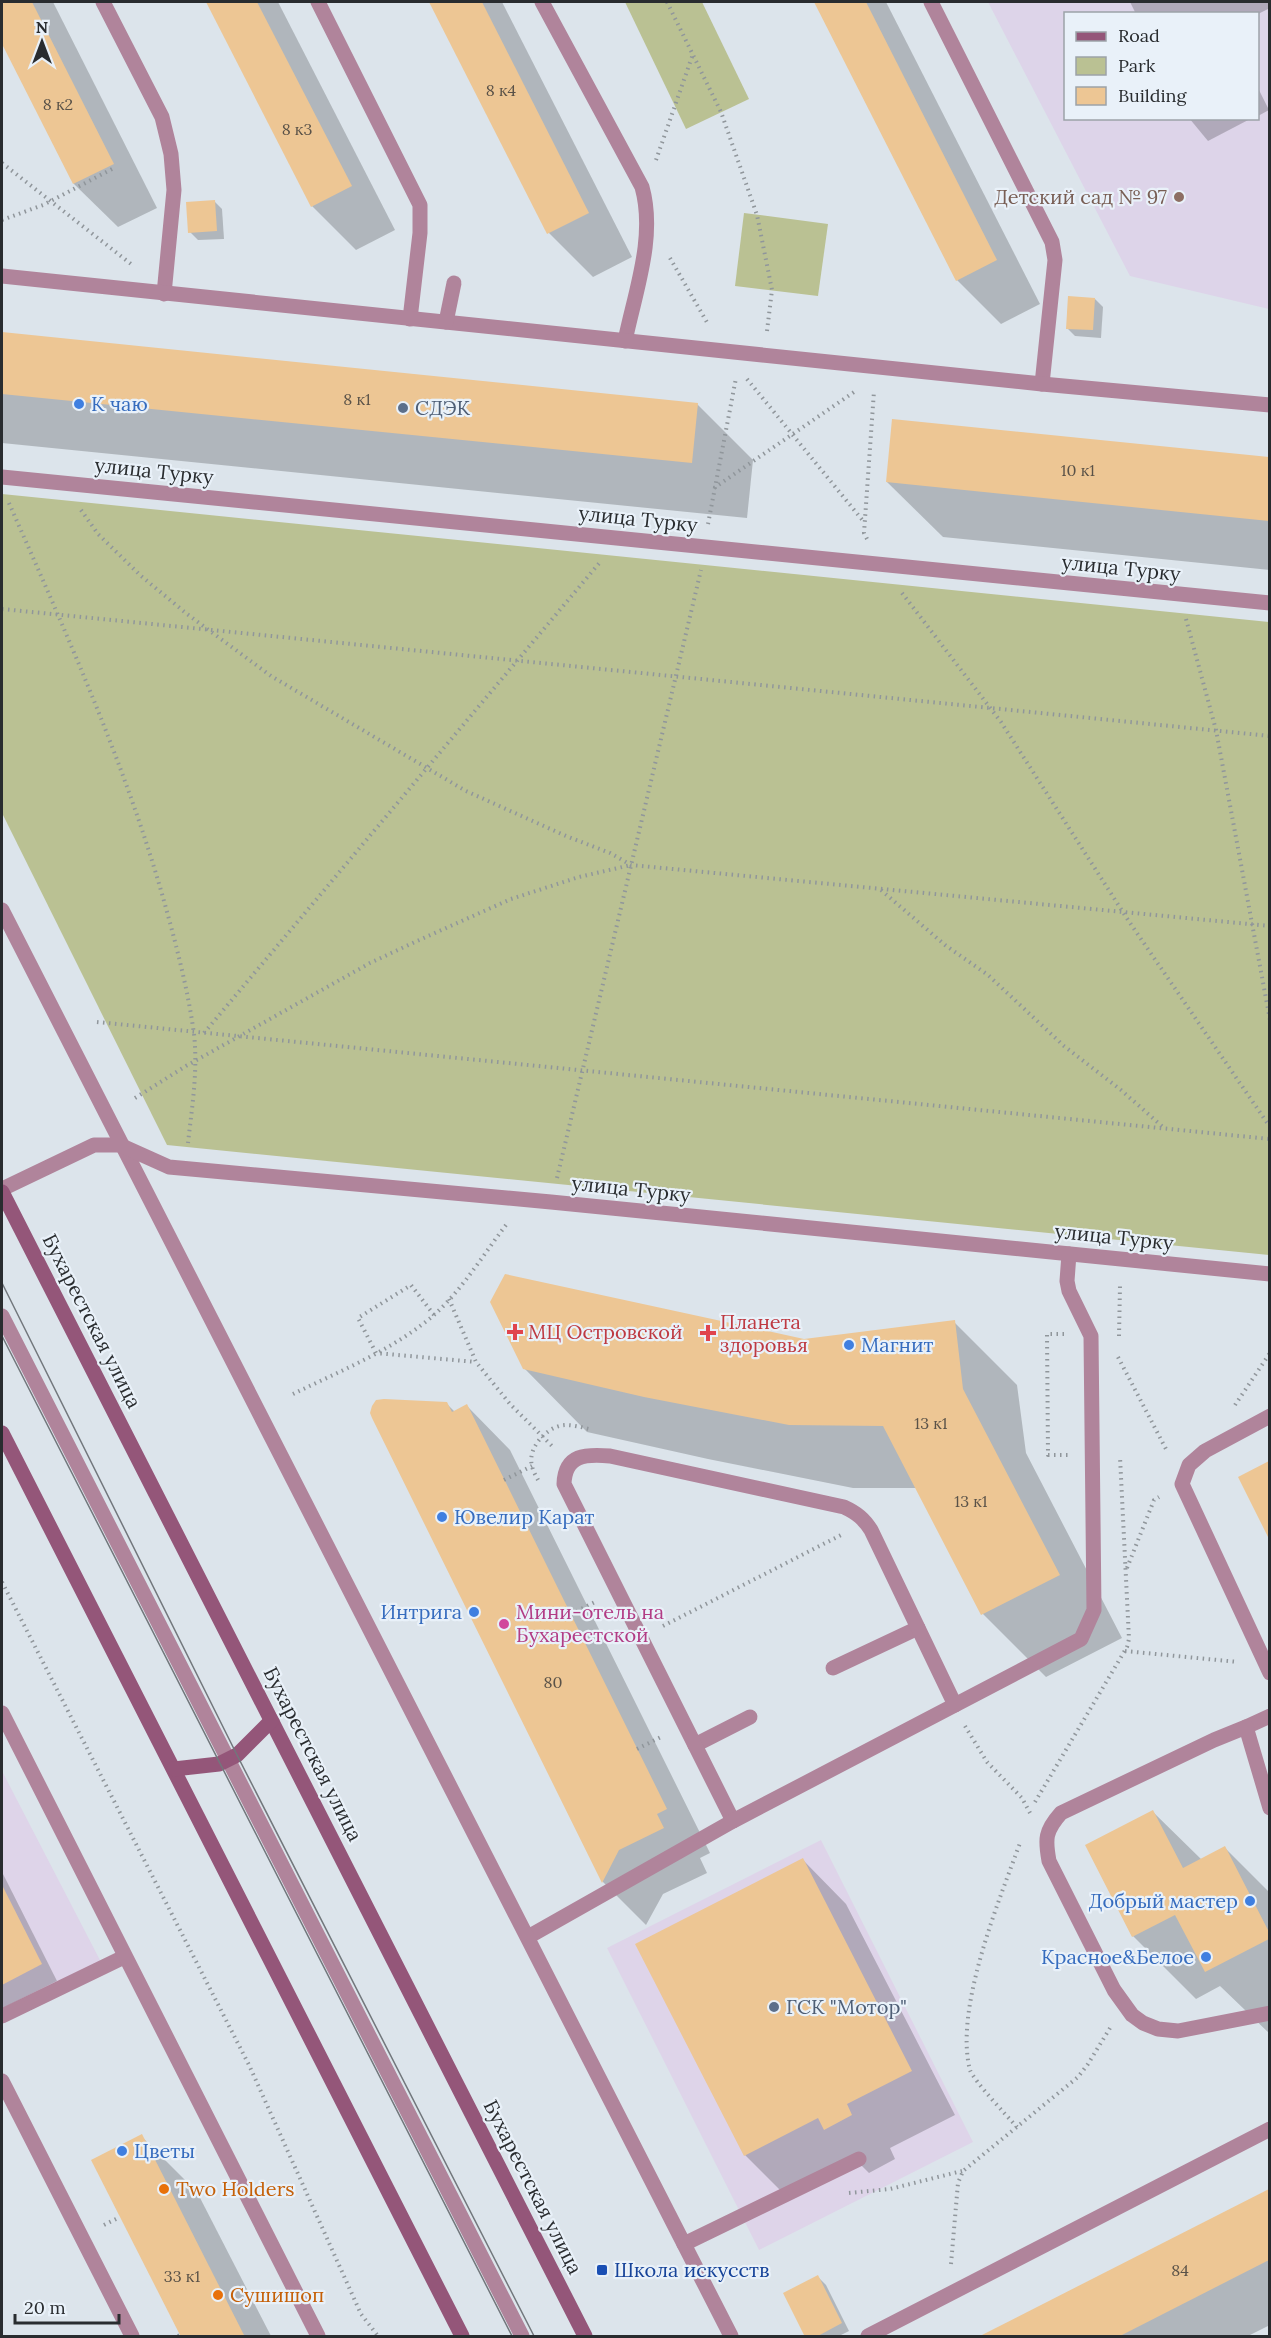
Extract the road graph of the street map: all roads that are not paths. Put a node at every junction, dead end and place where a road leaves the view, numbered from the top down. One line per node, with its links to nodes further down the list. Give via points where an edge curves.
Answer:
1 (103, 2): 7 (street, via 162,117 171,154 174,190)
2 (318, 2): 8 (street, via 420,205)
3 (542, 2): 10 (street, via 642,187 647,214 644,252)
4 (931, 2): 11 (street, via 1052,242 1055,260)
5 (2, 276): 7 (street)
6 (453, 283): 9 (street)
7 (164, 294): 8 (street)
8 (410, 319): 9 (street)
9 (446, 322): 10 (street)
10 (625, 341): 11 (street, via 725,351 740,360 764,355 875,372)
11 (1042, 384): 12 (street)
12 (1269, 405)
13 (2, 477): 14 (street, улица Турку)
14 (1269, 603)
15 (2, 910): 16 (street)
16 (120, 1145): 17 (street, улица Турку, via 94,1145); 18 (street, улица Турку, via 169,1167); 37 (street)
17 (2, 1190): 30 (main road, Бухарестская улица)
18 (1069, 1254): 19 (street, улица Турку); 26 (street, via 1069,1291 1091,1336 1094,1610 1081,1639)
19 (1269, 1274)
20 (2, 1316): 33 (street)
21 (1269, 1416): 25 (street, via 1204,1451 1189,1465 1182,1484)
22 (2, 1433): 34 (main road)
23 (918, 1628): 24 (street); 26 (street); 32 (street, via 872,1530 854,1511 610,1456 581,1456 570,1463 564,1484)
24 (833, 1668)
25 (1269, 1673)
26 (955, 1705): 36 (street)
27 (2, 1713): 38 (street)
28 (1269, 1716): 31 (street)
29 (750, 1717): 32 (street)
30 (272, 1720): 33 (main road); 49 (main road, Бухарестская улица)
31 (1246, 1727): 35 (street); 39 (street, via 1061,1813 1050,1826 1046,1842 1049,1861 1114,1990 1132,2015 1158,2029 1178,2031)
32 (695, 1745): 36 (street)
33 (228, 1760): 34 (main road); 48 (street)
34 (174, 1769): 47 (main road)
35 (1269, 1808)
36 (733, 1821): 37 (street)
37 (528, 1937): 44 (street)
38 (124, 1957): 40 (street); 46 (street)
39 (1269, 2013)
40 (2, 2016)
41 (2, 2081): 45 (street)
42 (1269, 2129): 51 (street)
43 (859, 2159): 44 (street)
44 (684, 2244): 50 (street)
45 (132, 2337)
46 (318, 2337)
47 (462, 2337)
48 (522, 2337)
49 (585, 2337)
50 (731, 2337)
51 (868, 2337)

